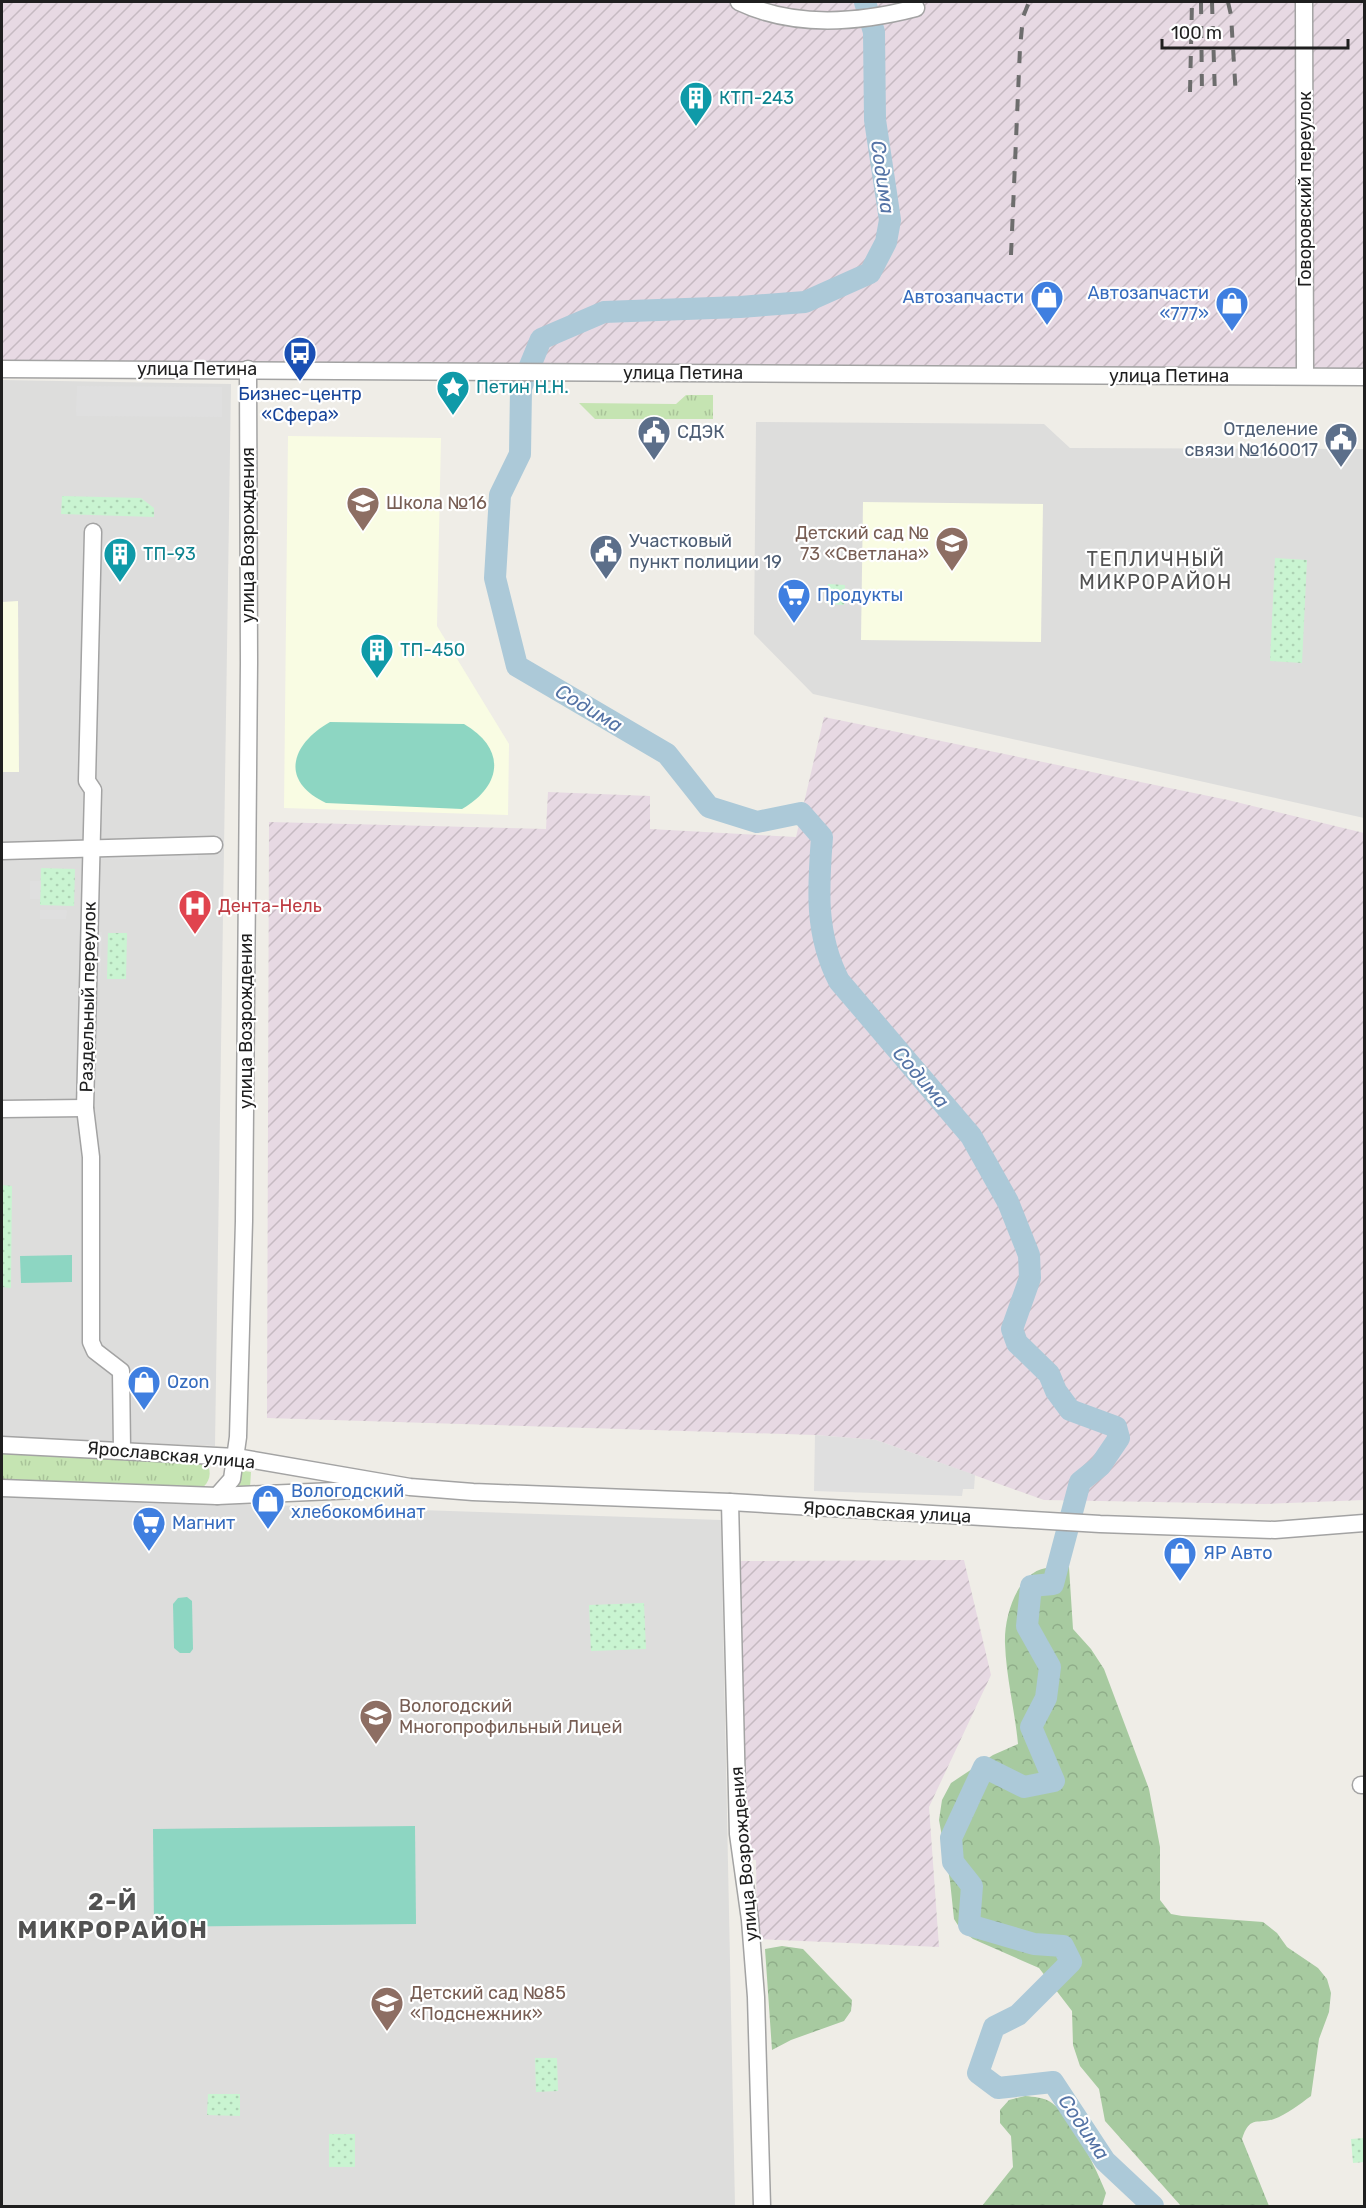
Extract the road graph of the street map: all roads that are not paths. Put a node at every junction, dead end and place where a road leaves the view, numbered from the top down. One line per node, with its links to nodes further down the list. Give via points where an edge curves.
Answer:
1 (739, 2): 3 (street, via 787,18 857,19)
2 (1304, 2): 6 (street, Говоровский переулок)
3 (916, 8)
4 (2, 369): 5 (street, улица Петина)
5 (248, 369): 6 (street, улица Петина); 16 (street, улица Возрождения, via 244,1210)
6 (1305, 376): 7 (street, улица Петина)
7 (1365, 377)
8 (93, 532): 10 (street, Раздельный переулок, via 87,781 93,790)
9 (214, 845): 10 (street)
10 (92, 849): 11 (street); 13 (street, Раздельный переулок)
11 (2, 851)
12 (2, 1108): 13 (street)
13 (85, 1108): 15 (street, Раздельный переулок, via 91,1157 91,1342 95,1351 121,1371)
14 (2, 1444): 15 (street, Ярославская улица)
15 (122, 1449): 16 (street, Ярославская улица)
16 (236, 1457): 17 (street, Ярославская улица); 19 (street, улица Возрождения, via 232,1479)
17 (410, 1487): 19 (street, Ярославская улица); 20 (street, Ярославская улица)
18 (2, 1488): 19 (street, Ярославская улица)
19 (217, 1496)
20 (730, 1502): 21 (street, Ярославская улица, via 1275,1530); 22 (street, улица Возрождения, via 738,1834 756,1997)
21 (1365, 1523)
22 (762, 2206)

